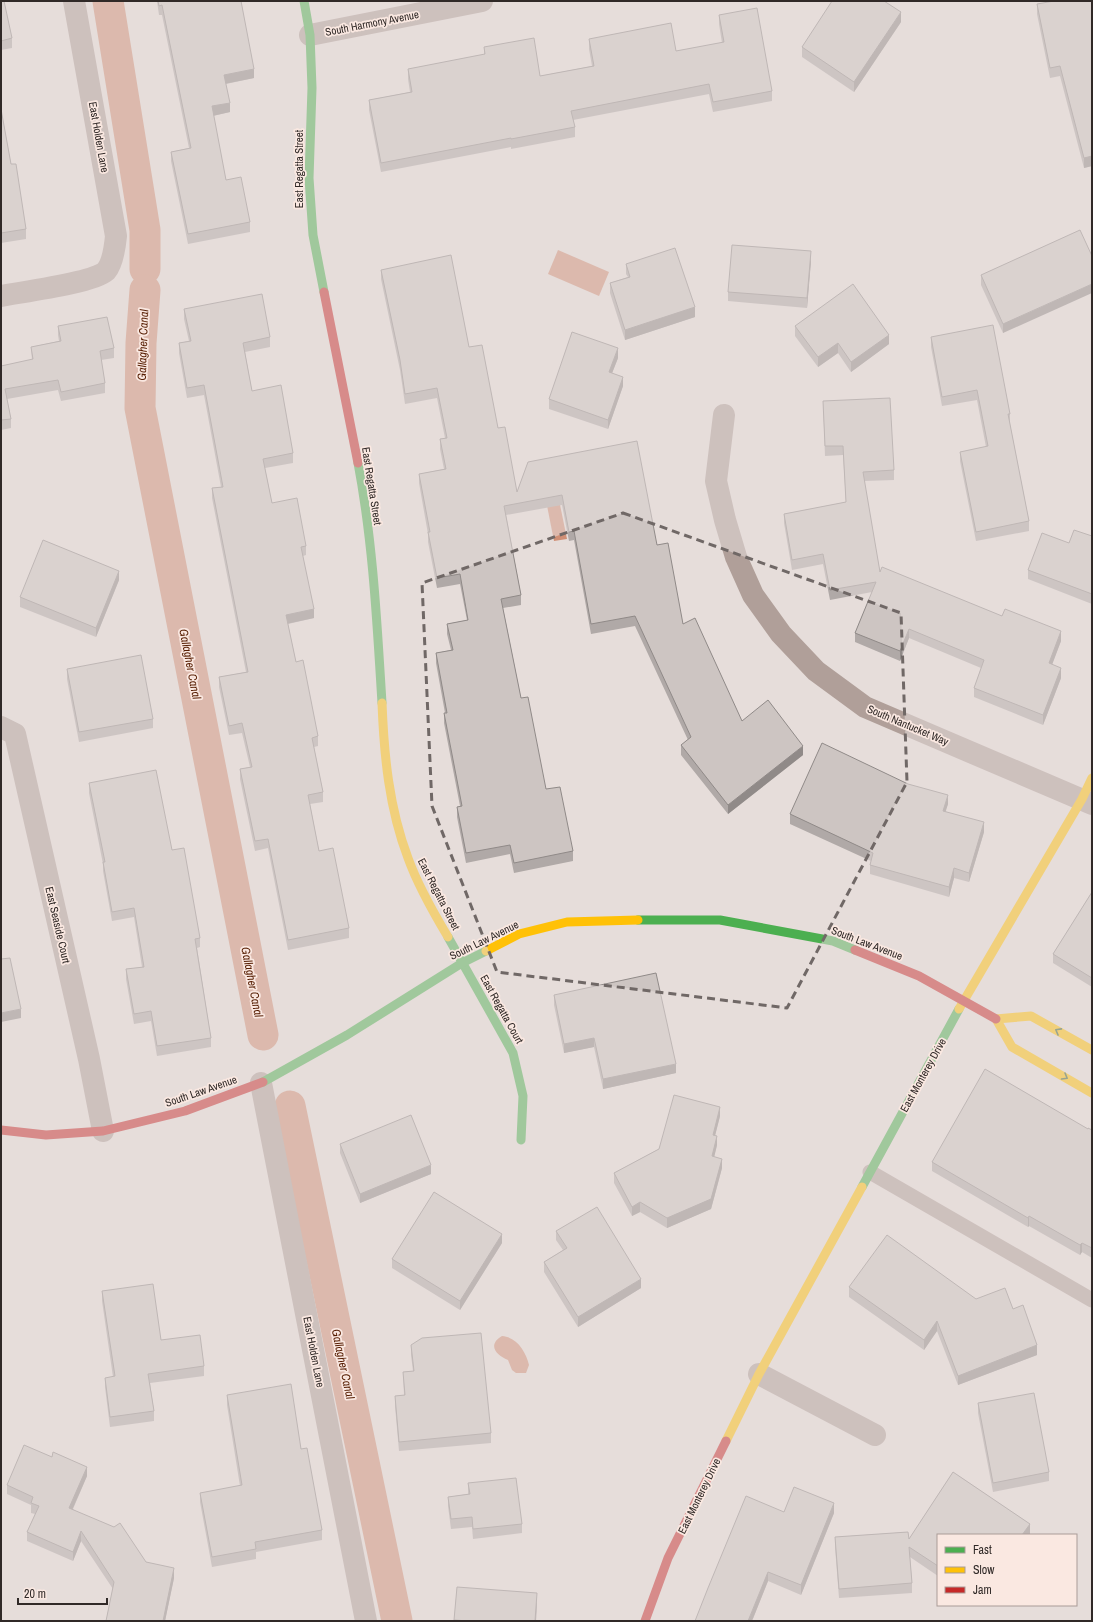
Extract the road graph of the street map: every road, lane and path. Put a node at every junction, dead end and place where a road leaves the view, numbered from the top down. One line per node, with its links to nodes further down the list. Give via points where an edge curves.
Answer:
1 (74, 1): 5 (street, East Holden Lane, via 116,236 113,256 106,271 85,280)
2 (304, 1): 4 (street, East Regatta Street)
3 (482, 1): 4 (street, South Harmony Avenue)
4 (310, 35): 10 (street, East Regatta Street, via 312,88 309,178 313,235 363,489 377,614 384,751 395,818 408,859 426,899)
5 (1, 296)
6 (724, 415): 9 (street, South Nantucket Way, via 716,481 725,520 736,557 753,595 781,634 816,671 865,707)
7 (1, 727): 17 (street, East Seaside Court, via 16,734)
8 (1092, 778): 9 (street, East Monterey Drive)
9 (1087, 801): 11 (street, East Monterey Drive)
10 (462, 963): 11 (street, South Law Avenue, via 519,934 567,922 720,920 833,941 919,976); 14 (street, South Law Avenue, via 347,1035); 18 (street, East Regatta Court, via 512,1053 523,1096)
11 (964, 1001): 12 (street, South Law Avenue); 19 (street, East Monterey Drive)
12 (996, 1019): 13 (street, one-way to 12, via 1031,1016); 15 (street, one-way to 15, via 1012,1047)
13 (1092, 1050)
14 (261, 1083): 17 (street, South Law Avenue, via 186,1111); 23 (street, East Holden Lane)
15 (1092, 1093)
16 (1, 1130): 17 (street, South Law Avenue, via 46,1135)
17 (103, 1131)
18 (521, 1140)
19 (870, 1172): 20 (lane); 21 (street, East Monterey Drive)
20 (1092, 1300)
21 (759, 1374): 22 (street); 24 (street, East Monterey Drive, via 668,1558)
22 (875, 1435)
23 (366, 1621)
24 (645, 1621)

